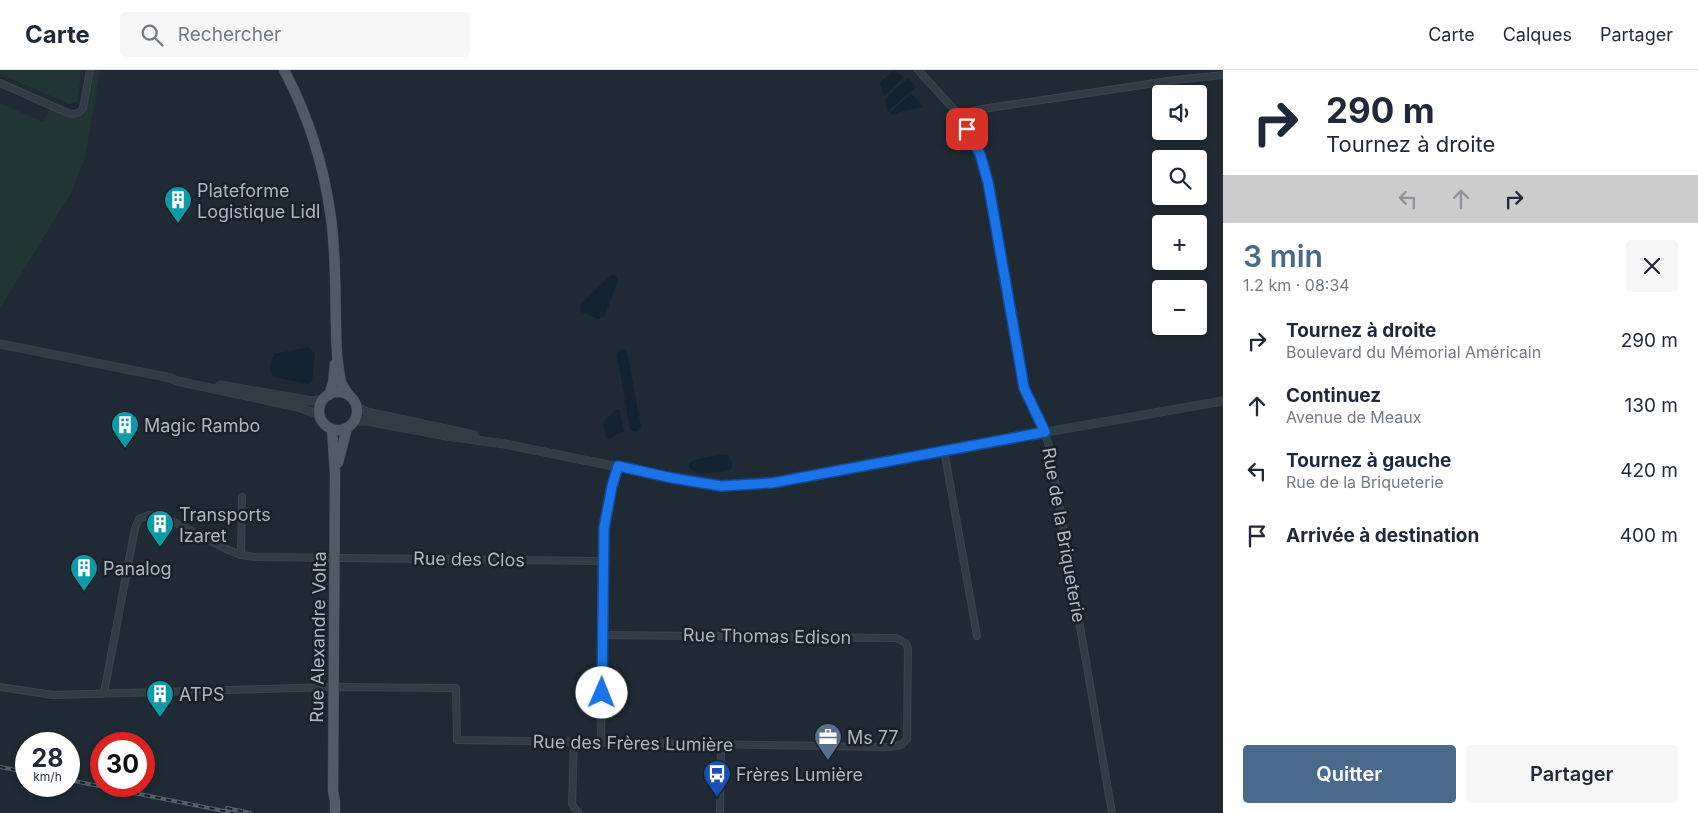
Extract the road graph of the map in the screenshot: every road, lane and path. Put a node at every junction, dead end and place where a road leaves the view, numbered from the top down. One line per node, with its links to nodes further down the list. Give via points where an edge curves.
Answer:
1 (90, 70): 5 (street, via 83,108 74,114)
2 (284, 70): 8 (main road, via 308,119 326,186 334,244)
3 (918, 70): 6 (street, Rue de la Briqueterie)
4 (1223, 75): 6 (street, via 976,110)
5 (0, 83)
6 (960, 116): 17 (street, Rue de la Briqueterie, via 980,154 988,182 1024,388)
7 (0, 344): 9 (street)
8 (336, 348): 10 (main road, via 341,381); 11 (main road, via 333,383)
9 (171, 378): 11 (street, via 312,401); 14 (street)
10 (349, 395): 11 (main road, via 339,392); 13 (main road)
11 (326, 397): 14 (main road, via 319,409)
12 (1223, 400): 17 (street)
13 (357, 407): 15 (main road); 18 (street)
14 (320, 415): 16 (main road)
15 (351, 425): 16 (main road, via 342,430); 18 (street, via 367,420); 21 (main road, Rue Alexandre Volta)
16 (332, 429): 21 (main road, Rue Alexandre Volta)
17 (1045, 432): 19 (street); 40 (street, Rue de la Briqueterie)
18 (505, 444): 20 (street)
19 (944, 450): 20 (street, via 772,483 721,486); 27 (street)
20 (618, 466): 25 (street, via 604,528)
21 (335, 474): 24 (main road, Rue Alexandre Volta)
22 (242, 497): 23 (street)
23 (241, 555): 24 (street, Rue des Clos); 31 (street, via 164,517 149,515 139,519)
24 (336, 558): 25 (street, Rue des Clos); 29 (main road, Rue Alexandre Volta)
25 (603, 561): 26 (street)
26 (603, 635): 28 (street, Rue Thomas Edison, via 896,638 906,643); 33 (street)
27 (977, 636)
28 (909, 666): 34 (street, Rue des Frères Lumière, via 907,739 901,745)
29 (333, 686): 31 (street); 32 (street, Rue des Frères Lumière, via 456,688 457,740); 35 (main road, Rue Alexandre Volta)
30 (0, 687): 31 (street, via 53,695)
31 (104, 693)
32 (574, 742): 33 (street, Rue des Frères Lumière); 38 (street, via 572,804)
33 (601, 742): 34 (street, Rue des Frères Lumière)
34 (721, 744): 39 (street)
35 (333, 797): 36 (main road); 37 (main road)
36 (330, 813)
37 (335, 813)
38 (578, 813)
39 (720, 813)
40 (1112, 813)

